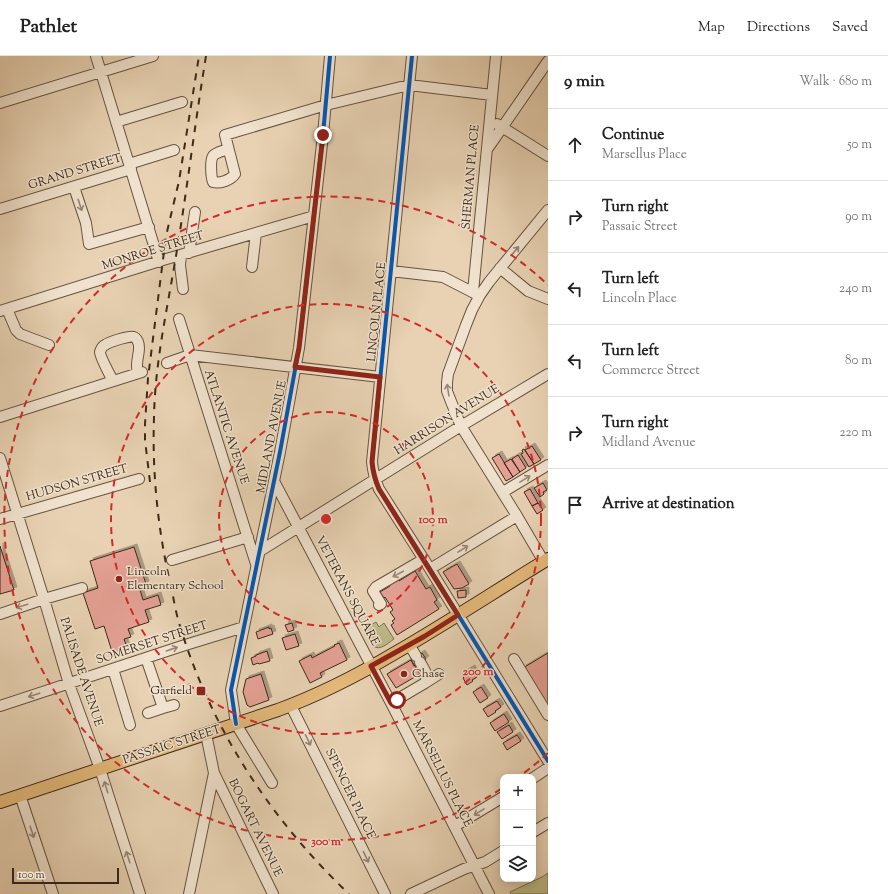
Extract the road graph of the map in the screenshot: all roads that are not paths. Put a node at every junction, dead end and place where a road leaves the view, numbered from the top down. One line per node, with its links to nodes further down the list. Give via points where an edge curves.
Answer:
1 (96, 56): 7 (street)
2 (152, 56): 7 (street)
3 (330, 56): 12 (street, MIDLAND AVENUE)
4 (412, 56): 8 (street, LINCOLN PLACE)
5 (496, 56): 9 (street, SHERMAN PLACE)
6 (548, 61): 15 (street)
7 (101, 72): 11 (street); 14 (street)
8 (409, 85): 9 (street); 12 (street); 32 (street, LINCOLN PLACE)
9 (492, 95): 13 (street, SHERMAN PLACE)
10 (182, 102): 14 (street)
11 (0, 103)
12 (326, 105): 17 (street, via 225,135); 25 (street, MIDLAND AVENUE)
13 (490, 119): 15 (street); 18 (street, SHERMAN PLACE)
14 (116, 122): 20 (street)
15 (502, 127): 18 (street); 19 (street)
16 (174, 150): 20 (street, GRAND STREET)
17 (228, 150)
18 (486, 150): 34 (street, SHERMAN PLACE)
19 (548, 156)
20 (130, 167): 21 (street, GRAND STREET); 26 (street)
21 (74, 187): 22 (street, GRAND STREET); 26 (street, one-way to 26, via 86,223 89,244)
22 (0, 209)
23 (548, 210): 31 (street, one-way to 23)
24 (195, 212): 28 (street)
25 (314, 216): 27 (street, MONROE STREET); 41 (street, MIDLAND AVENUE)
26 (149, 227): 29 (street)
27 (256, 233): 28 (street, MONROE STREET); 30 (street)
28 (185, 254): 29 (street, MONROE STREET); 33 (street, via 180,265)
29 (159, 262): 36 (street, MONROE STREET)
30 (252, 267)
31 (500, 268): 34 (street); 35 (street, via 528,291)
32 (391, 272): 34 (street, via 443,277); 43 (street, LINCOLN PLACE)
33 (183, 289)
34 (476, 294): 46 (street, one-way to 34, via 447,391 447,383)
35 (548, 299)
36 (3, 310): 38 (street, via 20,334)
37 (179, 319): 39 (street, ATLANTIC AVENUE)
38 (49, 345)
39 (190, 355): 40 (street); 41 (street); 57 (street, ATLANTIC AVENUE)
40 (167, 363)
41 (295, 367): 43 (street); 51 (street, MIDLAND AVENUE)
42 (548, 374): 46 (street, HARRISON AVENUE)
43 (380, 377): 50 (street, LINCOLN PLACE, via 372,462)
44 (113, 381): 44 (street, via 140,372 137,364 139,346 134,337 113,341 102,348 100,353); 45 (street)
45 (0, 417)
46 (462, 426): 50 (street, HARRISON AVENUE); 52 (street)
47 (0, 458): 53 (street, PALISADE AVENUE)
48 (548, 465): 52 (street, one-way to 48)
49 (139, 478): 53 (street, HUDSON STREET)
50 (375, 480): 56 (street, HARRISON AVENUE); 59 (street, LINCOLN PLACE)
51 (274, 481): 56 (street, VETERANS SQUARE); 58 (street, MIDLAND AVENUE)
52 (503, 492): 54 (street)
53 (18, 514): 55 (street, HUDSON STREET); 65 (street, PALISADE AVENUE)
54 (517, 516): 61 (street); 63 (street, one-way to 54)
55 (0, 519)
56 (299, 527): 58 (street); 73 (street, VETERANS SQUARE)
57 (248, 537): 60 (street); 62 (street, ATLANTIC AVENUE)
58 (260, 551): 62 (street, MIDLAND AVENUE)
59 (424, 559): 63 (street, LINCOLN PLACE); 66 (street, one-way to 66, via 376,587 373,591 381,604)
60 (172, 560)
61 (546, 561): 68 (main road, PASSAIC STREET)
62 (257, 566): 69 (street, MIDLAND AVENUE)
63 (430, 570): 68 (street, LINCOLN PLACE)
64 (82, 588): 65 (street)
65 (44, 599): 67 (street, one-way to 67); 77 (street, PALISADE AVENUE)
66 (379, 605)
67 (0, 614)
68 (458, 615): 70 (main road, PASSAIC STREET); 88 (street, LINCOLN PLACE)
69 (244, 627): 71 (street, SOMERSET STREET, one-way to 69); 85 (street, MIDLAND AVENUE, via 232,690)
70 (410, 644): 73 (main road, PASSAIC STREET); 76 (street, via 426,673)
71 (146, 658): 74 (street, SOMERSET STREET); 82 (street)
72 (514, 658): 84 (street)
73 (371, 666): 78 (street, MARSELLUS PLACE); 81 (main road, PASSAIC STREET)
74 (113, 669): 77 (street, SOMERSET STREET); 86 (street)
75 (439, 674): 76 (street)
76 (425, 683): 78 (street)
77 (69, 684): 80 (street, SOMERSET STREET, one-way to 80); 90 (street, PALISADE AVENUE)
78 (391, 703): 98 (street, MARSELLUS PLACE)
79 (174, 705): 82 (street)
80 (0, 706)
81 (291, 706): 85 (main road, PASSAIC STREET); 106 (street, SPENCER PLACE, one-way to 106)
82 (163, 708): 83 (street)
83 (148, 713)
84 (548, 716)
85 (236, 724): 87 (main road, PASSAIC STREET); 93 (street)
86 (130, 725)
87 (206, 734): 90 (main road, PASSAIC STREET); 91 (street)
88 (548, 761)
89 (548, 768): 92 (street)
90 (100, 769): 94 (main road, PASSAIC STREET); 103 (street, PALISADE AVENUE, one-way to 90)
91 (214, 773): 104 (street); 105 (street, BOGART AVENUE)
92 (536, 776)
93 (272, 783)
94 (20, 795): 96 (main road, PASSAIC STREET); 102 (street, one-way to 102)
95 (500, 799): 98 (street, one-way to 98)
96 (0, 802)
97 (548, 823): 99 (street)
98 (455, 826): 101 (street, MARSELLUS PLACE)
99 (536, 830)
100 (500, 853): 101 (street)
101 (474, 865): 107 (street); 108 (street, MARSELLUS PLACE)
102 (52, 894)
103 (140, 894)
104 (189, 894)
105 (273, 894)
106 (385, 894)
107 (411, 894)
108 (490, 894)

